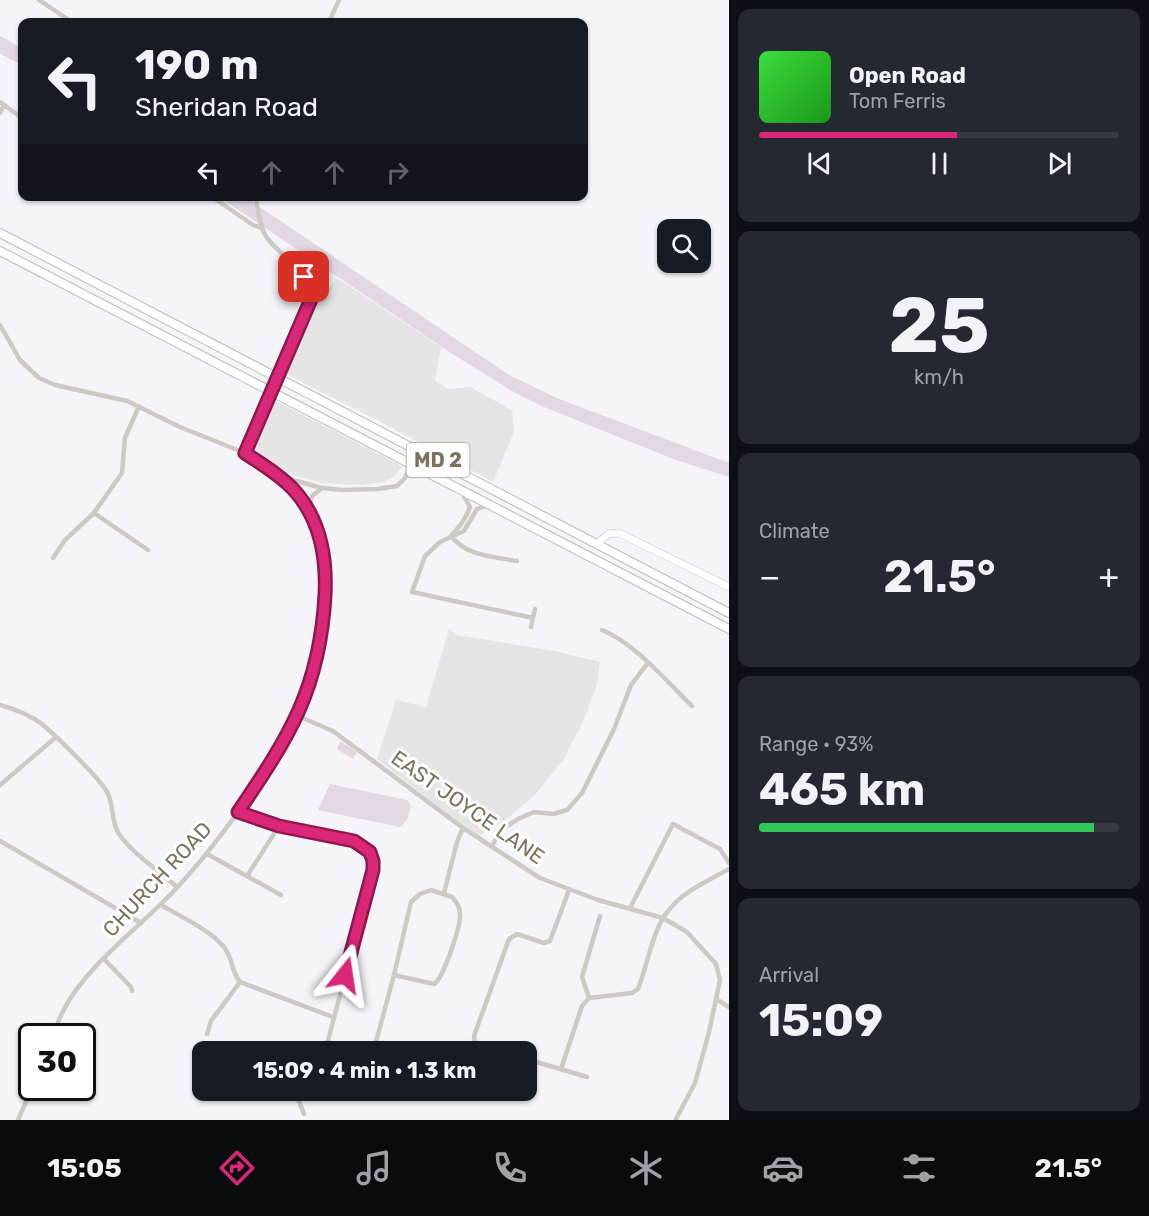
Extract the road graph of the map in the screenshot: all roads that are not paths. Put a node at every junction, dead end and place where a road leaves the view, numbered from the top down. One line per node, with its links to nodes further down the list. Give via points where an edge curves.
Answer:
1 (39, 0): 3 (street)
2 (339, 0): 4 (street)
3 (66, 18)
4 (331, 18)
5 (2, 104): 6 (street); 7 (street)
6 (0, 113)
7 (18, 115)
8 (218, 201): 10 (street)
9 (256, 201): 10 (street)
10 (262, 228): 14 (street, via 304,277 312,297)
11 (0, 233): 14 (highway, MD 2)
12 (0, 251): 15 (highway, MD 2)
13 (0, 325): 16 (street, via 20,360 39,378)
14 (277, 376): 15 (street); 26 (highway, MD 2)
15 (271, 392): 17 (street); 18 (highway, MD 2)
16 (139, 406): 17 (street); 24 (street, via 125,438 122,473)
17 (245, 453): 19 (street)
18 (411, 465): 20 (street, via 405,478 391,488); 21 (highway, MD 2)
19 (279, 476): 20 (street); 23 (street, CHURCH ROAD)
20 (322, 488): 23 (street, via 312,495)
21 (461, 492): 22 (highway, MD 2); 25 (street, via 470,507)
22 (488, 506): 25 (street, via 477,509 462,533); 28 (highway, MD 2)
23 (308, 510): 41 (street, CHURCH ROAD, via 318,528 326,581 320,647)
24 (94, 513): 27 (street); 29 (street, via 65,540)
25 (451, 536): 30 (street, via 469,552); 34 (street, via 425,556 412,592)
26 (597, 544): 28 (highway, via 589,551); 31 (street, via 609,534 619,533); 33 (highway, MD 2)
27 (148, 550)
28 (577, 550): 36 (highway, MD 2)
29 (53, 558)
30 (517, 561)
31 (729, 587)
32 (536, 609): 34 (street)
33 (729, 613)
34 (533, 618): 35 (street)
35 (531, 627)
36 (729, 629)
37 (602, 630): 38 (street, via 615,635)
38 (647, 664): 40 (street); 48 (street, via 630,685 614,729 582,793 567,810 553,814 534,812 518,819 501,830)
39 (0, 705): 42 (street, via 41,723)
40 (692, 706)
41 (298, 716): 44 (street, CHURCH ROAD); 46 (street, EAST JOYCE LANE, via 333,731)
42 (55, 738): 43 (street); 53 (street, via 103,785 114,823 129,846)
43 (0, 784)
44 (238, 812): 45 (street); 49 (street, CHURCH ROAD)
45 (279, 826): 52 (street); 69 (street, via 354,841 370,852 373,861)
46 (464, 828): 48 (street, EAST JOYCE LANE); 55 (street)
47 (0, 842): 61 (street)
48 (492, 846): 54 (street, EAST JOYCE LANE, via 540,878)
49 (207, 854): 52 (street); 53 (street, CHURCH ROAD)
50 (729, 863): 58 (street, via 720,849 673,825)
51 (729, 869): 60 (street, via 688,892)
52 (247, 876): 56 (street)
53 (177, 887): 57 (street, CHURCH ROAD)
54 (569, 890): 58 (street, EAST JOYCE LANE); 74 (street, via 550,941 544,943 517,934 509,939)
55 (444, 893): 63 (street, via 428,891 411,902); 63 (street, via 453,897 460,916 439,980 431,984)
56 (281, 896)
57 (161, 905): 61 (street, CHURCH ROAD); 64 (street, via 212,936 224,948)
58 (630, 908): 60 (street, EAST JOYCE LANE)
59 (600, 916): 66 (street, via 582,977)
60 (663, 918): 66 (street, via 638,989); 67 (street, EAST JOYCE LANE, via 687,932 716,964 720,980)
61 (141, 922): 62 (street, CHURCH ROAD)
62 (104, 959): 65 (street); 70 (street, CHURCH ROAD, via 86,978)
63 (394, 975): 73 (street)
64 (240, 982): 69 (street); 71 (street, via 211,1021)
65 (132, 991)
66 (589, 998): 76 (street, via 582,1006)
67 (716, 999): 68 (street); 81 (street, EAST JOYCE LANE, via 695,1083)
68 (729, 1007)
69 (333, 1017): 72 (street)
70 (58, 1023)
71 (207, 1034)
72 (328, 1041)
73 (376, 1041)
74 (475, 1041)
75 (537, 1062): 76 (street)
76 (561, 1069): 77 (street)
77 (587, 1077)
78 (26, 1101): 82 (street)
79 (299, 1101): 80 (street)
80 (304, 1114)
81 (676, 1119)
82 (18, 1120)

